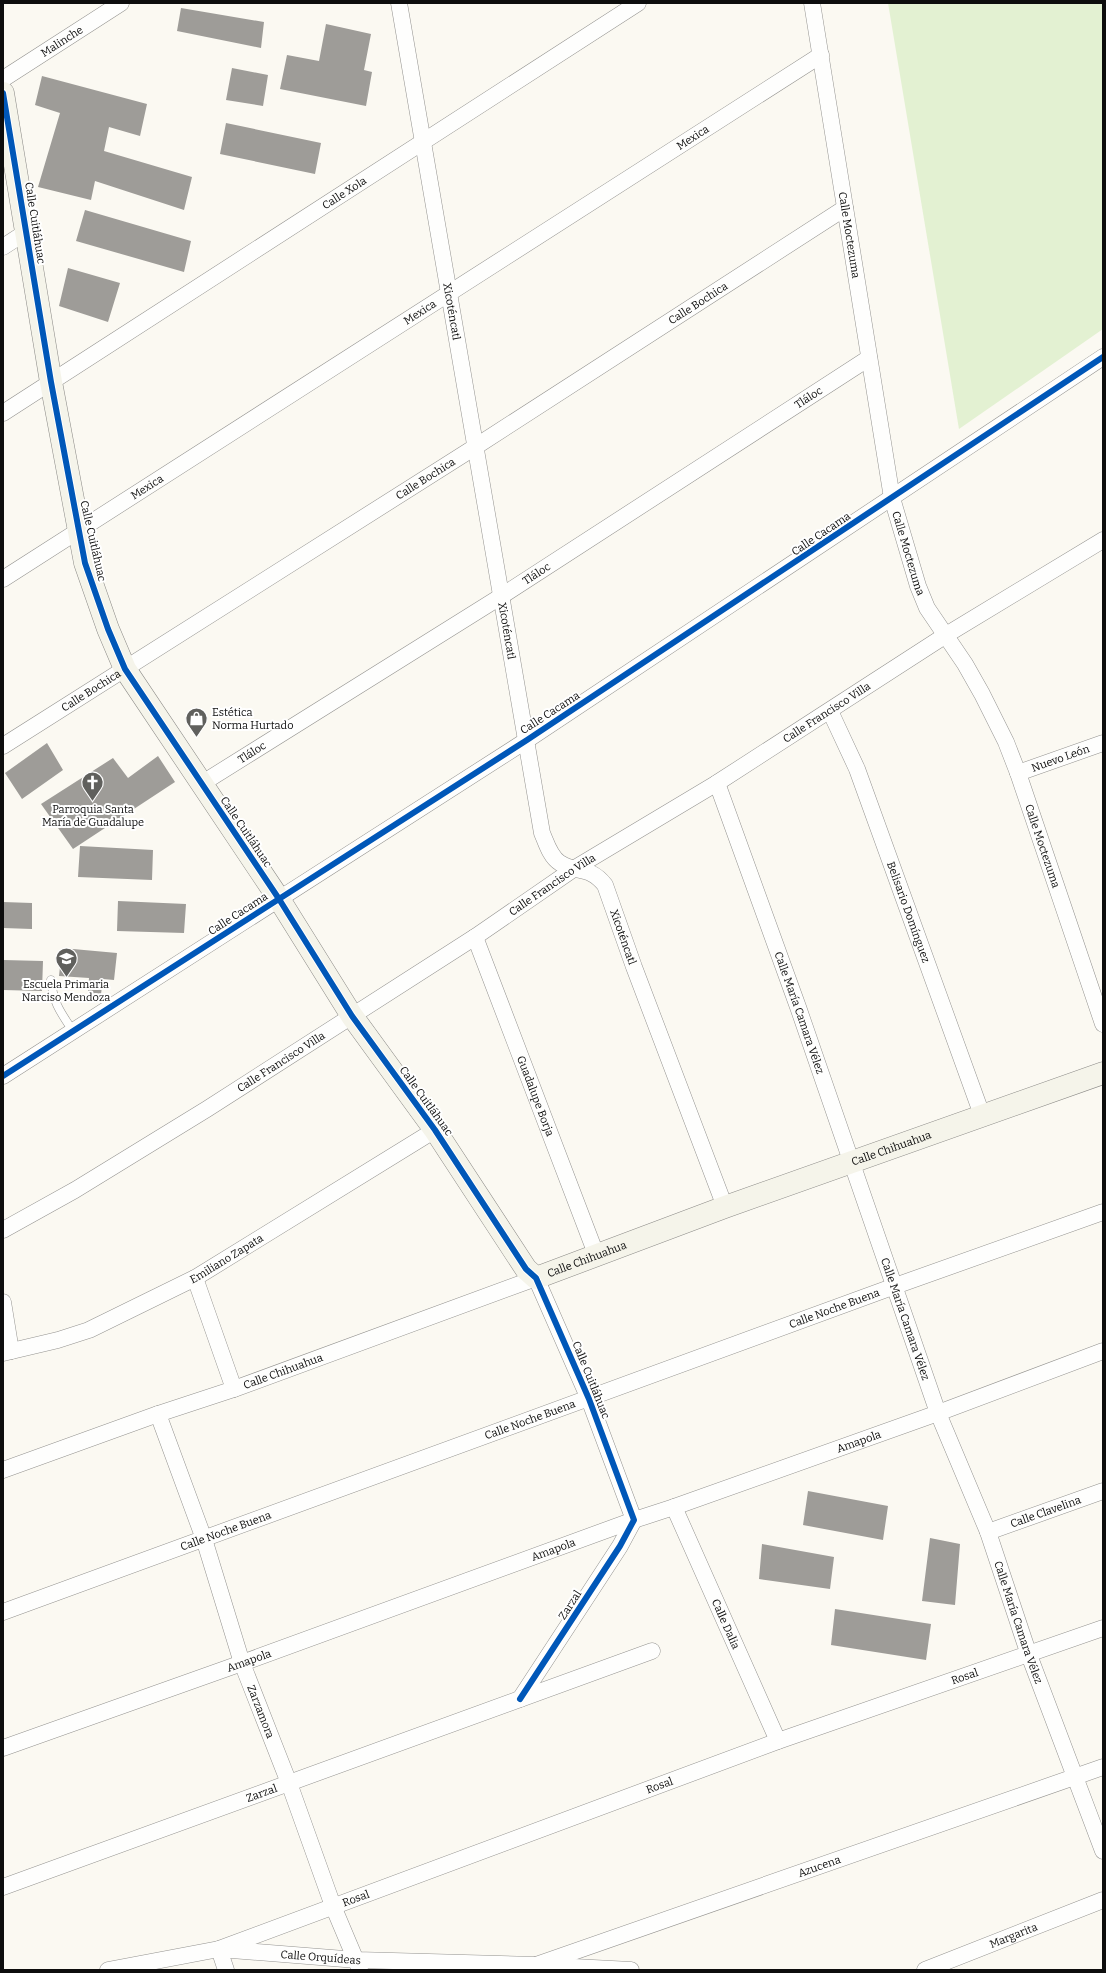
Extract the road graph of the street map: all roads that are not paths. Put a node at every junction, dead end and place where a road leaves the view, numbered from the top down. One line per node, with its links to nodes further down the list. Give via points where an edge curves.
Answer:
1 (121, 3): 6 (street, Malinche)
2 (399, 3): 8 (street, Xicoténcatl)
3 (638, 3): 8 (street, Calle Xola)
4 (812, 3): 5 (street, Calle Moctezuma)
5 (821, 55): 9 (street, Calle Moctezuma); 12 (street, Mexica)
6 (3, 79)
7 (3, 93): 10 (street, Calle Cuitláhuac)
8 (423, 142): 12 (street, Xicoténcatl); 15 (street, Calle Xola)
9 (846, 208): 14 (street, Calle Moctezuma); 17 (street, Calle Bochica)
10 (26, 232): 11 (street); 15 (street, Calle Cuitláhuac)
11 (3, 247)
12 (448, 294): 17 (street, Xicoténcatl); 19 (street, Mexica)
13 (1103, 357): 18 (street, Calle Cacama)
14 (869, 358): 18 (street, Calle Moctezuma); 22 (street, Tláloc)
15 (51, 382): 16 (street, Calle Xola); 19 (street, Calle Cuitláhuac)
16 (3, 413)
17 (475, 447): 22 (street, Xicoténcatl); 24 (street, Calle Bochica)
18 (892, 498): 23 (street, Calle Moctezuma, via 927,608); 26 (street, Calle Cacama)
19 (78, 530): 21 (street, Mexica); 24 (street, Calle Cuitláhuac, via 96,596)
20 (1103, 540): 23 (street, Calle Francisco Villa)
21 (3, 579)
22 (500, 597): 26 (street, Xicoténcatl); 31 (street, Tláloc)
23 (946, 635): 25 (street, Calle Francisco Villa); 29 (street, Calle Moctezuma, via 982,694)
24 (125, 669): 28 (street, Calle Bochica); 31 (street, Calle Cuitláhuac)
25 (830, 711): 30 (street, Calle Francisco Villa); 41 (street, Belisario Domínguez, via 857,769)
26 (527, 740): 32 (street, Xicoténcatl, via 542,832 550,851 559,862); 33 (street, Calle Cacama)
27 (1103, 744): 29 (street, Nuevo León)
28 (3, 746)
29 (1018, 772): 37 (street, Calle Moctezuma)
30 (717, 783): 32 (street, Calle Francisco Villa); 43 (street, Calle María Camara Vélez, via 798,1007)
31 (201, 784): 33 (street, Calle Cuitláhuac)
32 (575, 868): 34 (street, Calle Francisco Villa); 44 (street, Xicoténcatl, via 597,875 605,885)
33 (279, 899): 36 (street, Calle Cuitláhuac); 38 (street, Calle Cacama)
34 (475, 937): 36 (street, Calle Francisco Villa); 47 (street, Guadalupe Borja)
35 (51, 980): 38 (lane, via 56,1004)
36 (352, 1016): 42 (street, Calle Cuitláhuac); 46 (street, Calle Francisco Villa, via 75,1190)
37 (1103, 1024)
38 (73, 1031): 40 (street, Calle Cacama)
39 (1103, 1073): 41 (street, Calle Chihuahua)
40 (3, 1076)
41 (982, 1114): 43 (street, Calle Chihuahua)
42 (434, 1130): 48 (street, Emiliano Zapata); 49 (street, Calle Cuitláhuac, via 526,1269)
43 (851, 1164): 44 (street, Calle Chihuahua); 50 (street, Calle María Camara Vélez)
44 (725, 1207): 47 (street, Calle Chihuahua)
45 (1103, 1212): 50 (street, Calle Noche Buena)
46 (3, 1230)
47 (596, 1254): 49 (street, Calle Chihuahua)
48 (195, 1278): 53 (street, Emiliano Zapata, via 89,1330); 54 (street)
49 (536, 1278): 54 (street, Calle Chihuahua); 55 (street, Calle Cuitláhuac)
50 (895, 1286): 55 (street, Calle Noche Buena); 56 (street, Calle María Camara Vélez)
51 (3, 1302): 53 (street)
52 (1103, 1351): 56 (street, Amapola)
53 (7, 1352)
54 (234, 1389): 57 (street, Calle Chihuahua)
55 (589, 1399): 61 (street, Calle Cuitláhuac); 63 (street, Calle Noche Buena)
56 (938, 1413): 60 (street, Amapola); 62 (street, Calle María Camara Vélez)
57 (158, 1414): 58 (street, Calle Chihuahua); 63 (street, Zarzamora)
58 (3, 1470)
59 (1103, 1491): 62 (street, Calle Clavelina)
60 (674, 1507): 61 (street, Amapola); 70 (street, Calle Dalia)
61 (634, 1520): 68 (street, Amapola); 69 (street, Zarzal, via 620,1546)
62 (988, 1532): 67 (street, Calle María Camara Vélez)
63 (204, 1539): 64 (street, Calle Noche Buena); 68 (street, Zarzamora)
64 (3, 1612)
65 (1103, 1628): 67 (street, Rosal)
66 (652, 1651): 69 (street, Zarzal)
67 (1029, 1655): 70 (street, Rosal); 73 (street, Calle María Camara Vélez)
68 (242, 1663): 71 (street, Amapola); 74 (street, Zarzamora)
69 (520, 1699): 74 (street, Zarzal)
70 (778, 1741): 78 (street, Rosal)
71 (3, 1748)
72 (1103, 1768): 73 (street, Azucena)
73 (1076, 1778): 75 (street, Calle María Camara Vélez); 81 (street, Azucena)
74 (289, 1783): 76 (street, Zarzal); 78 (street, Zarzamora)
75 (1103, 1851)
76 (3, 1888)
77 (1103, 1900): 86 (street, Margarita)
78 (333, 1906): 79 (street, Rosal); 80 (street, Zarzamora)
79 (219, 1950): 80 (street, Calle Orquídeas); 83 (street, Calle Orquídeas); 84 (street)
80 (358, 1965): 82 (street, Calle Orquídeas)
81 (536, 1965): 82 (street, Calle Orquídeas); 85 (street, Calle Orquídeas)
82 (495, 1967)
83 (108, 1970)
84 (226, 1970)
85 (631, 1970)
86 (925, 1970)

